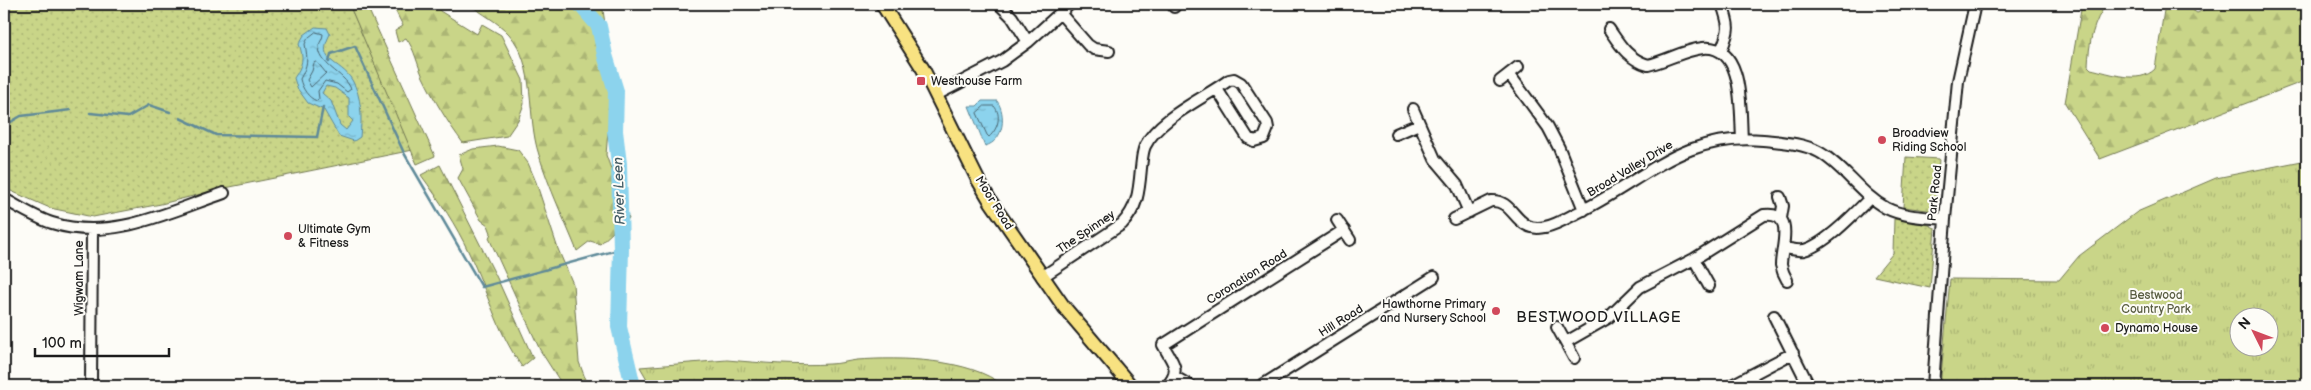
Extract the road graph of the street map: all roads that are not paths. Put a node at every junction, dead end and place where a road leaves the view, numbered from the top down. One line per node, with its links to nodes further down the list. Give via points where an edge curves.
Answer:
1 (882, 4): 17 (main road, Moor Road, via 904,36)
2 (999, 4): 9 (street, via 1012,16)
3 (1070, 4): 6 (street)
4 (1722, 4): 13 (street, via 1729,32)
5 (1975, 4): 30 (street, Park Road, via 1958,82)
6 (1060, 13): 9 (street); 11 (street)
7 (1609, 29): 8 (street)
8 (1615, 38): 10 (street); 13 (street, via 1632,58 1648,65 1703,48)
9 (1028, 42): 17 (street, via 1002,61)
10 (1606, 45)
11 (1092, 48): 12 (street); 14 (street)
12 (1109, 51)
13 (1721, 52): 21 (street, via 1734,67)
14 (1087, 58)
15 (1500, 81): 26 (street, via 1513,71 1560,148)
16 (1217, 89): 16 (street, The Spinney, via 1229,80 1241,83 1267,123 1264,138 1254,141 1248,138); 37 (street, The Spinney, via 1162,124 1151,136 1143,153 1138,201 1129,217)
17 (936, 95): 37 (main road, Moor Road, via 978,180)
18 (1413, 109): 19 (street)
19 (1420, 124): 20 (street); 27 (street, via 1435,159 1457,185)
20 (1396, 134)
21 (1742, 139): 24 (street, Broad Valley Drive, via 1799,145 1819,152); 26 (street, Broad Valley Drive, via 1681,152)
22 (224, 193): 32 (street, Wigwam Lane, via 129,225)
23 (1780, 197): 28 (street, via 1783,206)
24 (1870, 198): 30 (street, Broad Valley Drive, via 1896,212); 35 (street, via 1851,226 1803,250)
25 (4, 199): 32 (street, Wigwam Lane, via 50,222)
26 (1584, 210): 27 (street, Broad Valley Drive, via 1538,229 1520,222 1508,207 1497,201)
27 (1469, 212): 29 (street, Broad Valley Drive)
28 (1781, 218): 35 (street); 36 (street, via 1774,214 1764,215)
29 (1454, 219)
30 (1945, 219): 56 (street, Park Road)
31 (1337, 220): 33 (street)
32 (92, 230): 48 (street, Wigwam Lane)
33 (1344, 230): 34 (street); 47 (street, Coronation Road, via 1159,347 1176,368)
34 (1350, 240)
35 (1784, 248): 39 (street, via 1782,268)
36 (1694, 259): 40 (street); 43 (street, via 1637,290 1608,318)
37 (1042, 277): 49 (main road, Moor Road, via 1090,340)
38 (1434, 277): 52 (street, Hill Road)
39 (1787, 280)
40 (1709, 286)
41 (1774, 316): 44 (street)
42 (1558, 327): 43 (street)
43 (1566, 342): 45 (street)
44 (1793, 353): 46 (street); 55 (street)
45 (1574, 358)
46 (1750, 376): 53 (street); 54 (street)
47 (1175, 377): 50 (street); 51 (street)
48 (91, 386)
49 (1131, 386)
50 (1168, 386)
51 (1190, 386)
52 (1261, 386)
53 (1730, 386)
54 (1756, 386)
55 (1809, 386)
56 (1933, 386)

